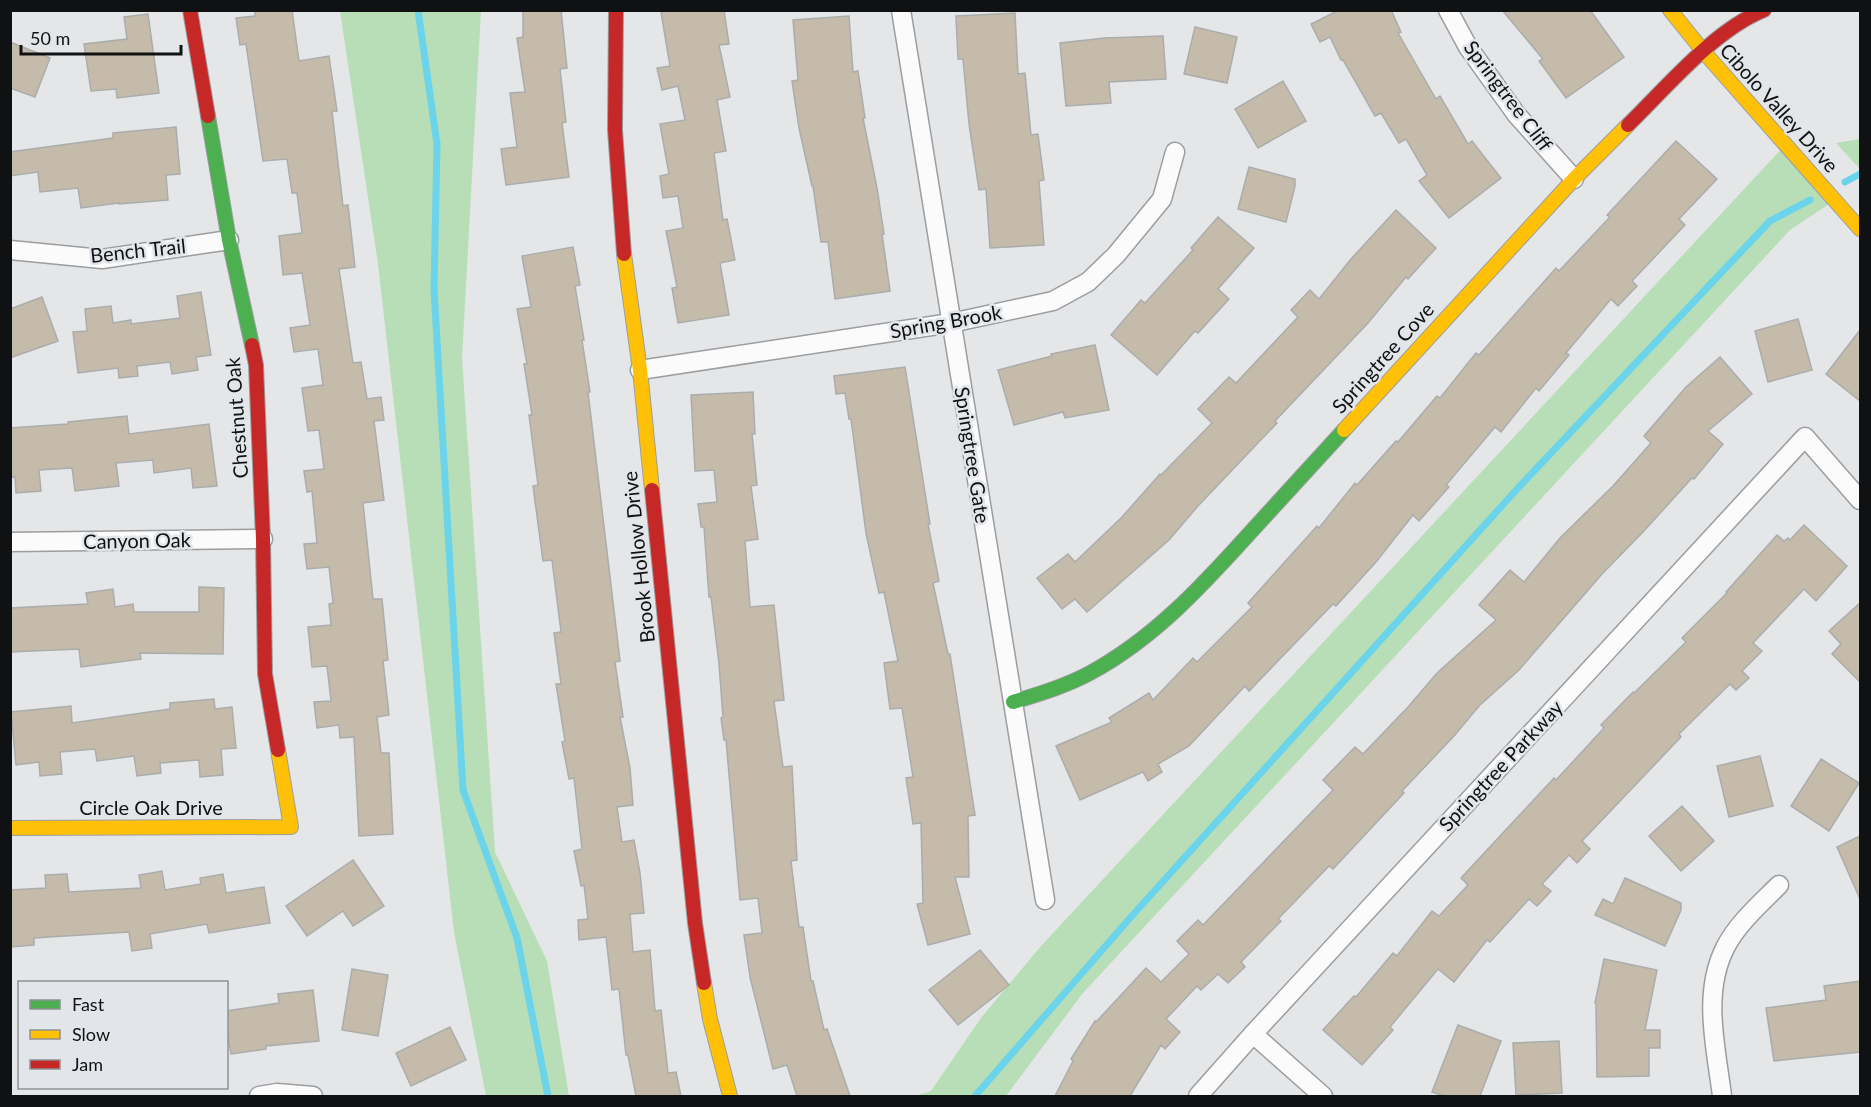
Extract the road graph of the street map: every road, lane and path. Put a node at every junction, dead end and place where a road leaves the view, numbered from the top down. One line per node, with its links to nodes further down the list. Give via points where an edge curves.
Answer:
1 (190, 10): 11 (street, Chestnut Oak)
2 (616, 10): 14 (street, Brook Hollow Drive, via 615,130 623,250)
3 (901, 10): 13 (street, Springtree Gate)
4 (1448, 10): 9 (street, Springtree Cliff, via 1468,47 1516,114)
5 (1670, 10): 7 (street, Cibolo Valley Drive)
6 (1764, 10): 7 (street, Springtree Cove, via 1749,16)
7 (1703, 51): 9 (street, Springtree Cove); 10 (street, Cibolo Valley Drive)
8 (1175, 152): 13 (street, Spring Brook, via 1162,199 1088,282 1053,301)
9 (1574, 179): 18 (street, Springtree Cove, via 1197,591 1156,628 1104,664 1050,691)
10 (1860, 229)
11 (229, 240): 12 (street, Bench Trail, via 102,259); 16 (street, Chestnut Oak, via 256,365)
12 (10, 250)
13 (951, 323): 14 (street, Spring Brook); 18 (street, Springtree Gate)
14 (640, 370): 26 (street, Brook Hollow Drive, via 695,923 710,1019)
15 (1860, 501): 23 (street, Springtree Parkway, via 1805,437)
16 (263, 539): 17 (street, Canyon Oak); 19 (street, Chestnut Oak, via 265,674)
17 (10, 542)
18 (1012, 702): 22 (street, Springtree Gate)
19 (291, 826): 20 (street, Circle Oak Drive)
20 (10, 828)
21 (1779, 885): 29 (street, via 1725,946 1716,971 1711,993)
22 (1045, 900)
23 (1253, 1034): 27 (street, Springtree Parkway); 28 (street)
24 (259, 1096): 25 (street)
25 (313, 1096)
26 (730, 1096)
27 (1198, 1096)
28 (1323, 1096)
29 (1722, 1096)

